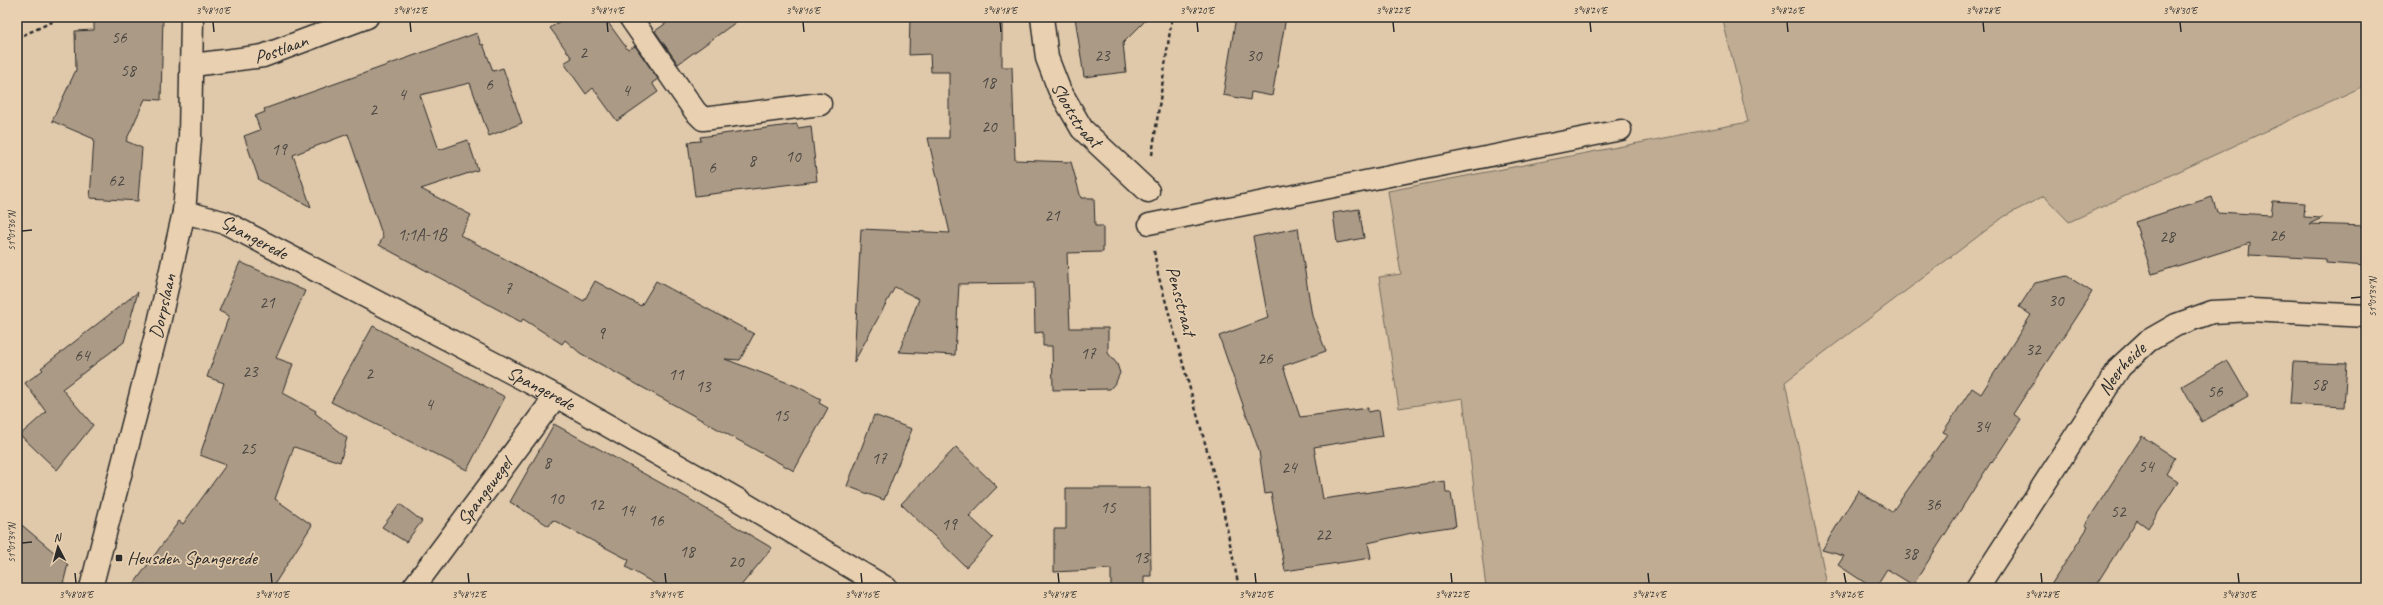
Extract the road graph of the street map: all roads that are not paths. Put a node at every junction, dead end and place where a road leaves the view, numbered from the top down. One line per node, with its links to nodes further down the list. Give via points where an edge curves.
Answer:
1 (192, 17): 5 (street, Dorpslaan)
2 (366, 17): 5 (street, Postlaan, via 263,56)
3 (630, 17): 6 (street, via 703,119)
4 (1042, 17): 8 (street, Slootstraat, via 1047,58 1059,89 1082,129)
5 (192, 65): 9 (street, Dorpslaan)
6 (820, 104)
7 (1621, 130): 10 (lane)
8 (1148, 191)
9 (184, 212): 12 (street, Spangerede, via 226,223); 13 (street, Dorpslaan, via 160,323)
10 (1149, 224)
11 (2366, 316): 16 (street, Neerheide, via 2252,310 2212,312 2176,325 2148,341 2116,374)
12 (556, 396): 14 (street, Spangewegel); 15 (street, Spangerede)
13 (91, 588)
14 (413, 588)
15 (886, 588)
16 (1977, 588)

